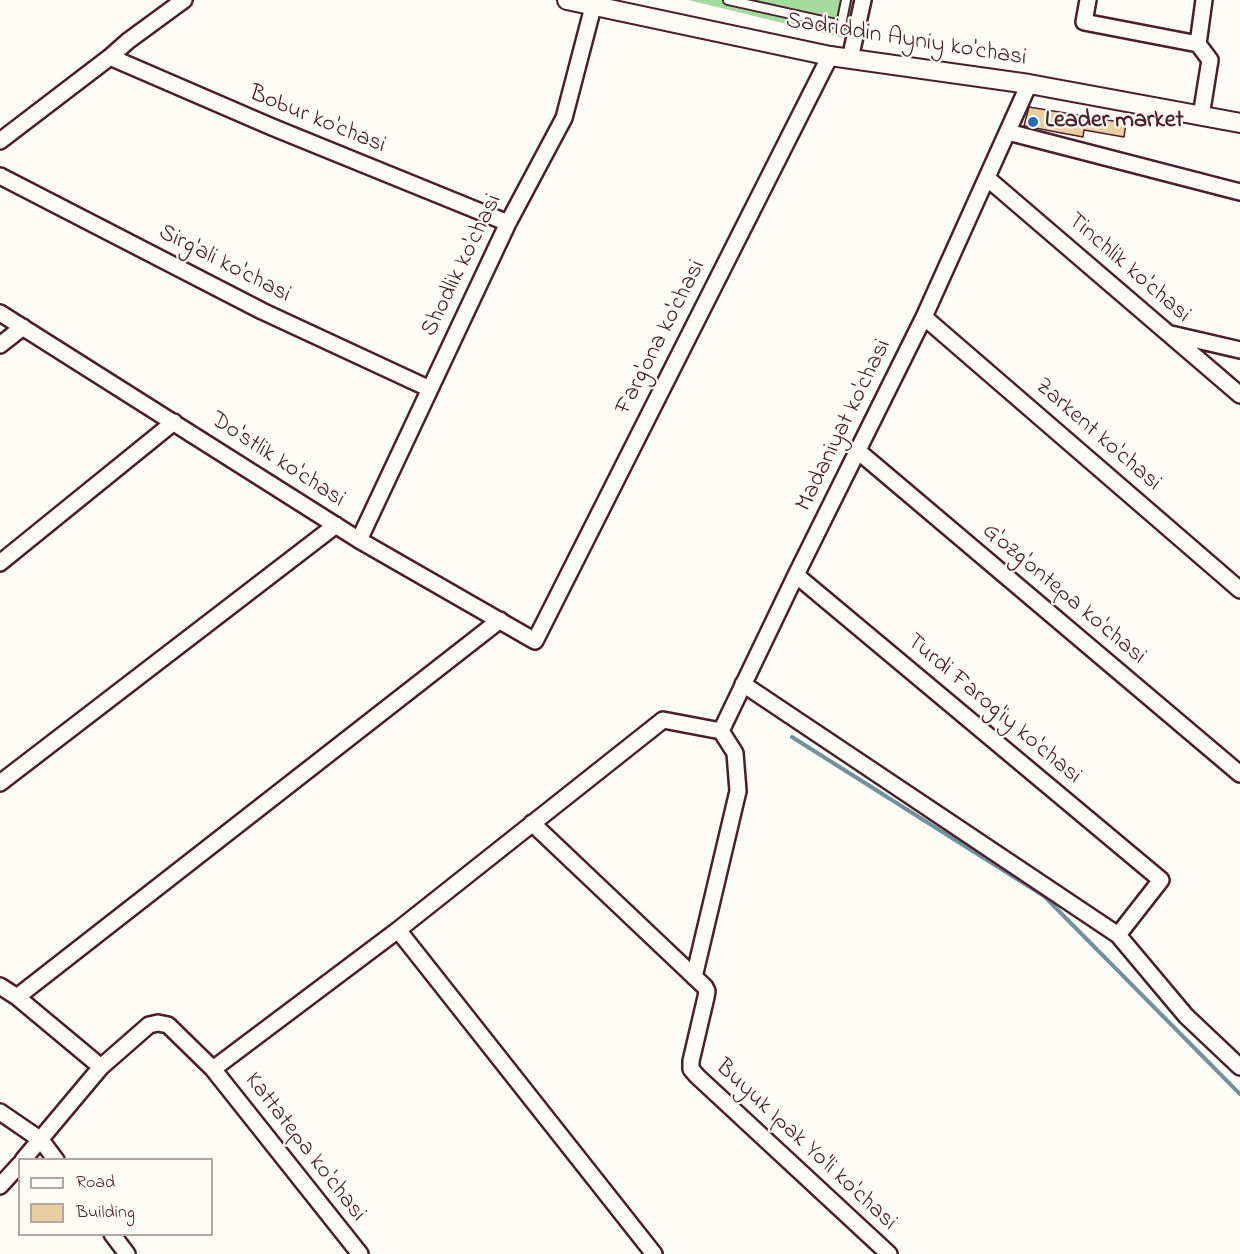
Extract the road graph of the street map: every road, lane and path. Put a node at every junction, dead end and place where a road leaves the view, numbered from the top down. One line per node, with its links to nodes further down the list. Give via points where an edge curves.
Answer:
1 (184, 0): 11 (street)
2 (567, 0): 8 (street, Sadriddin Ayniy ko'chasi)
3 (728, 0): 4 (lane, via 841,25)
4 (846, 0)
5 (863, 0): 12 (street)
6 (1088, 0): 9 (street, via 1084,22)
7 (1204, 0): 9 (street)
8 (593, 7): 10 (street, Sadriddin Ayniy ko'chasi); 21 (street, Shodlik ko'chasi, via 564,118)
9 (1198, 44): 14 (street, via 1210,60)
10 (830, 56): 12 (street, Sadriddin Ayniy ko'chasi); 38 (street, Farg'ona ko'chasi)
11 (110, 57): 17 (street); 21 (street, Bobur ko'chasi)
12 (850, 59): 13 (street, Sadriddin Ayniy ko'chasi)
13 (1029, 84): 14 (street, Sadriddin Ayniy ko'chasi); 16 (street, Madaniyat ko'chasi)
14 (1201, 116): 15 (street, Sadriddin Ayniy ko'chasi)
15 (1240, 123)
16 (1008, 132): 19 (street, Madaniyat ko'chasi); 20 (street)
17 (0, 141)
18 (0, 176): 28 (street, Sirg'ali ko'chasi, via 262,311)
19 (987, 178): 23 (street, Madaniyat ko'chasi); 25 (street, Tinchlik ko'chasi)
20 (1240, 192)
21 (508, 223): 28 (street, Shodlik ko'chasi)
22 (0, 313): 24 (street, Do'stlik ko'chasi)
23 (924, 317): 31 (street, Madaniyat ko'chasi); 36 (street, Zarkent ko'chasi)
24 (23, 327): 26 (street); 30 (street, Do'stlik ko'chasi)
25 (1168, 333): 27 (street); 29 (street, Tinchlik ko'chasi)
26 (0, 345)
27 (1240, 350)
28 (430, 389): 33 (street, Shodlik ko'chasi)
29 (1240, 395)
30 (174, 422): 32 (street, Do'stlik ko'chasi); 34 (street)
31 (858, 451): 35 (street, Madaniyat ko'chasi); 41 (street, G'ozg'ontepa ko'chasi)
32 (336, 525): 33 (street, Do'stlik ko'chasi); 42 (street)
33 (359, 540): 37 (street, Do'stlik ko'chasi)
34 (0, 563)
35 (796, 575): 39 (street, Madaniyat ko'chasi); 45 (street, Turdi Farog'iy ko'chasi, via 1161,880)
36 (1240, 590)
37 (500, 620): 38 (street, Do'stlik ko'chasi); 48 (street)
38 (535, 641)
39 (743, 684): 40 (street, Madaniyat ko'chasi); 45 (street)
40 (721, 731): 43 (street, via 663,720); 46 (street, via 735,753 738,791)
41 (1240, 774)
42 (0, 783)
43 (532, 823): 44 (street); 46 (street, Buyuk Ipak Yo'li ko'chasi)
44 (398, 930): 51 (street); 61 (street)
45 (1118, 935): 50 (street, via 1186,1016)
46 (694, 977): 62 (street, Buyuk Ipak Yo'li ko'chasi, via 707,991 691,1069)
47 (0, 987): 48 (street)
48 (17, 997): 49 (street)
49 (101, 1067): 51 (street, Kattatepa ko'chasi, via 141,1031 158,1023 168,1024); 53 (street, Kattatepa ko'chasi)
50 (1240, 1067)
51 (213, 1069): 60 (street, Kattatepa ko'chasi)
52 (0, 1112): 53 (street)
53 (41, 1140): 54 (street, Kattatepa ko'chasi); 55 (street)
54 (25, 1158)
55 (54, 1158)
56 (18, 1166): 57 (street)
57 (0, 1185)
58 (114, 1236): 59 (street)
59 (127, 1254)
60 (360, 1254)
61 (654, 1254)
62 (889, 1254)

